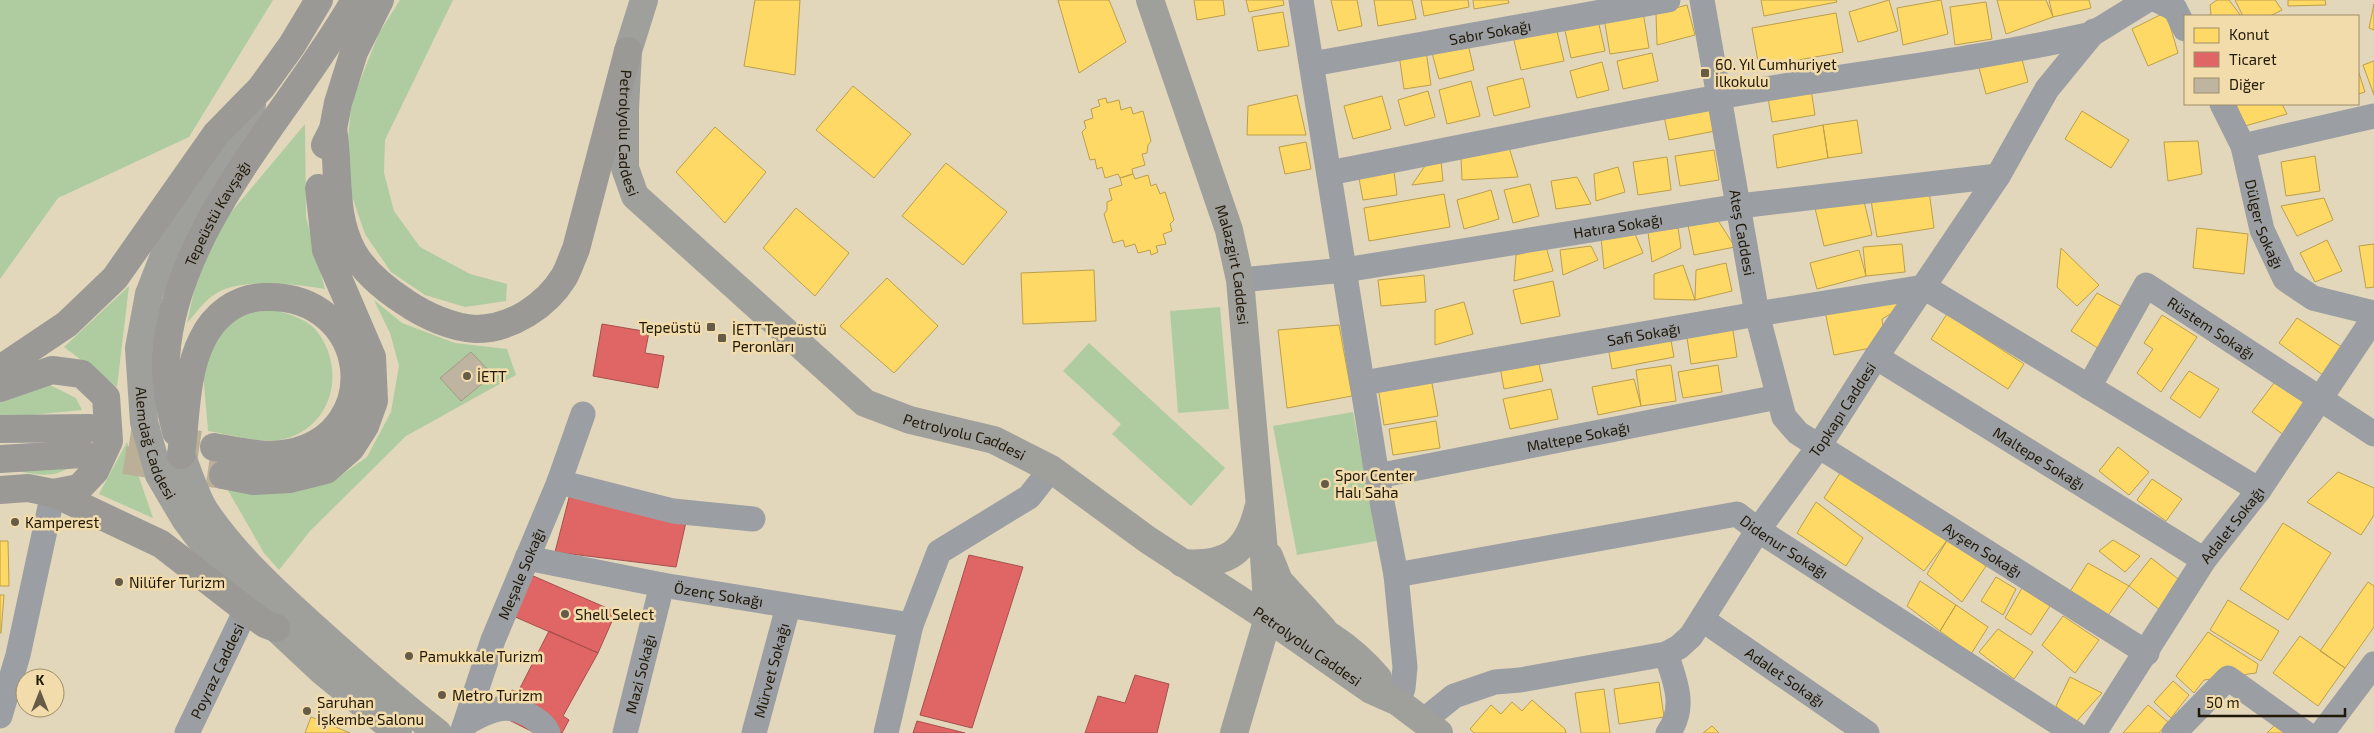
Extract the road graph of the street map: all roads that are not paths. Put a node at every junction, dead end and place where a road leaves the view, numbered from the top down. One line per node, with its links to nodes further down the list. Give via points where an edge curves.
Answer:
1 (305, 0): 15 (highway)
2 (319, 0): 15 (highway)
3 (355, 0): 47 (highway, Tepeüstü Kavşağı, via 216,211 190,262 172,316 166,358 171,411)
4 (380, 0): 22 (highway, via 354,52)
5 (644, 0): 16 (main road, Petrolyolu Caddesi)
6 (1150, 0): 28 (main road, Malazgirt Caddesi, via 1229,230)
7 (1301, 0): 17 (street)
8 (1668, 0): 17 (street, Sabır Sokağı)
9 (1702, 0): 19 (street, Ateş Caddesi)
10 (2116, 0): 14 (street)
11 (2147, 0): 14 (street)
12 (2158, 0): 13 (street, via 2175,9)
13 (2184, 27)
14 (2092, 34): 19 (street, via 2024,50); 25 (street, Topkapı Caddesi, via 2047,89)
15 (292, 45): 18 (highway)
16 (628, 51): 22 (highway, via 576,249 564,277 548,297 526,315 502,325 475,329 421,313 367,272 345,234 338,204); 49 (main road, Petrolyolu Caddesi, via 624,168 635,196 865,403 910,420 994,440)
17 (1312, 64): 24 (street)
18 (261, 88): 34 (highway, via 216,134 115,278 67,324); 70 (main road, Alemdağ Caddesi, via 167,248 149,294 139,348 144,422 159,475 203,545)
19 (1719, 96): 24 (street); 26 (street, Ateş Caddesi)
20 (2222, 105): 23 (street, Dülger Sokağı)
21 (2374, 116): 23 (street)
22 (333, 129): 50 (highway, via 325,143 319,167 326,250 372,357 374,401 365,426 351,448 326,470 290,479 253,480)
23 (2243, 146): 30 (street, Dülger Sokağı, via 2262,230 2285,279 2313,298)
24 (1329, 173): 27 (street)
25 (1998, 176): 26 (street, Hatıra Sokağı); 29 (street, Topkapı Caddesi)
26 (1739, 206): 27 (street, Hatıra Sokağı); 31 (street, Ateş Caddesi)
27 (1345, 270): 28 (street, Hatıra Sokağı); 35 (street)
28 (1240, 280): 56 (main road, Malazgirt Caddesi)
29 (1924, 287): 31 (street, Safi Sokağı); 33 (street, Topkapı Caddesi); 36 (street)
30 (2374, 312)
31 (1757, 314): 35 (street, Safi Sokağı); 38 (street, Ateş Caddesi)
32 (2374, 318): 39 (street, Adalet Sokağı)
33 (1876, 357): 44 (street, Topkapı Caddesi); 61 (street, Maltepe Sokağı)
34 (0, 369)
35 (1363, 383): 51 (street)
36 (2089, 387): 39 (street, Rüstem Sokağı, via 2146,285); 54 (street)
37 (0, 388): 55 (highway, via 52,370 82,374 106,397 110,441 95,471 79,488)
38 (1778, 397): 44 (street, Ateş Caddesi, via 1789,425); 51 (street, Maltepe Sokağı)
39 (2320, 399): 43 (street, Rüstem Sokağı); 54 (street, Adalet Sokağı)
40 (583, 414): 52 (street, Meşale Sokağı)
41 (90, 428): 42 (highway)
42 (0, 429)
43 (2374, 434)
44 (1819, 446): 58 (street, Topkapı Caddesi); 72 (street, Ayşen Sokağı)
45 (214, 447): 47 (highway, via 256,454 288,454 329,437 344,416 355,388 354,358 342,332 326,314 301,301 275,296 254,297 226,308 202,340 192,368)
46 (83, 454): 48 (highway)
47 (181, 456): 83 (main road, Alemdağ Caddesi, via 204,510 272,590)
48 (0, 459)
49 (1051, 470): 62 (main road, Petrolyolu Caddesi); 69 (street, via 1029,497 939,552)
50 (223, 475)
51 (1377, 476): 63 (street)
52 (559, 482): 57 (street, via 673,511); 60 (street, Meşale Sokağı)
53 (0, 490): 55 (highway, via 28,488)
54 (2259, 490): 61 (street, Adalet Sokağı)
55 (53, 493): 66 (highway, via 161,544); 74 (street)
56 (1259, 504): 59 (main road, Malazgirt Caddesi); 62 (main road, via 1251,531 1236,552 1223,560)
57 (753, 519)
58 (1758, 530): 63 (street, Didenur Sokağı, via 1737,514); 68 (street, Topkapı Caddesi); 91 (street, Didenur Sokağı)
59 (1263, 540): 67 (main road, Malazgirt Caddesi); 71 (main road, Malazgirt Caddesi, via 1279,581)
60 (527, 558): 64 (street, Özenç Sokağı); 80 (street, Meşale Sokağı, via 493,640)
61 (2204, 560): 72 (street, Adalet Sokağı)
62 (1182, 563): 67 (main road, Petrolyolu Caddesi)
63 (1396, 575): 77 (street, via 1405,667)
64 (662, 585): 65 (street, Özenç Sokağı); 85 (street, Mazi Sokağı)
65 (788, 607): 69 (street, Özenç Sokağı); 86 (street, Mürvet Sokağı)
66 (246, 610): 70 (highway); 81 (street, Poyraz Caddesi)
67 (1268, 618): 71 (main road, Petrolyolu Caddesi); 75 (main road, Malazgirt Caddesi)
68 (1703, 620): 73 (street, Topkapı Caddesi, via 1679,647); 90 (street, Adalet Sokağı)
69 (911, 625): 87 (street)
70 (276, 628): 82 (main road, Alemdağ Caddesi, via 323,672)
71 (1321, 643): 75 (main road); 77 (main road, Petrolyolu Caddesi, via 1371,690)
72 (2147, 653): 92 (street, Adalet Sokağı)
73 (1666, 654): 79 (street, via 1470,688 1454,696); 89 (street, via 1678,694 1677,715)
74 (9, 656): 78 (street)
75 (1256, 657): 88 (main road, Malazgirt Caddesi)
76 (2374, 664): 95 (street)
77 (1398, 702): 79 (main road, Petrolyolu Caddesi)
78 (0, 716)
79 (1431, 727)
80 (464, 728): 84 (street, via 488,710 506,708 523,710)
81 (187, 733)
82 (398, 733)
83 (438, 733)
84 (548, 733)
85 (625, 733)
86 (754, 733)
87 (886, 733)
88 (1234, 733)
89 (1668, 733)
90 (1867, 733)
91 (2074, 733)
92 (2094, 733)
93 (2174, 733): 94 (street, via 2228,678)
94 (2305, 733)
95 (2322, 733)

